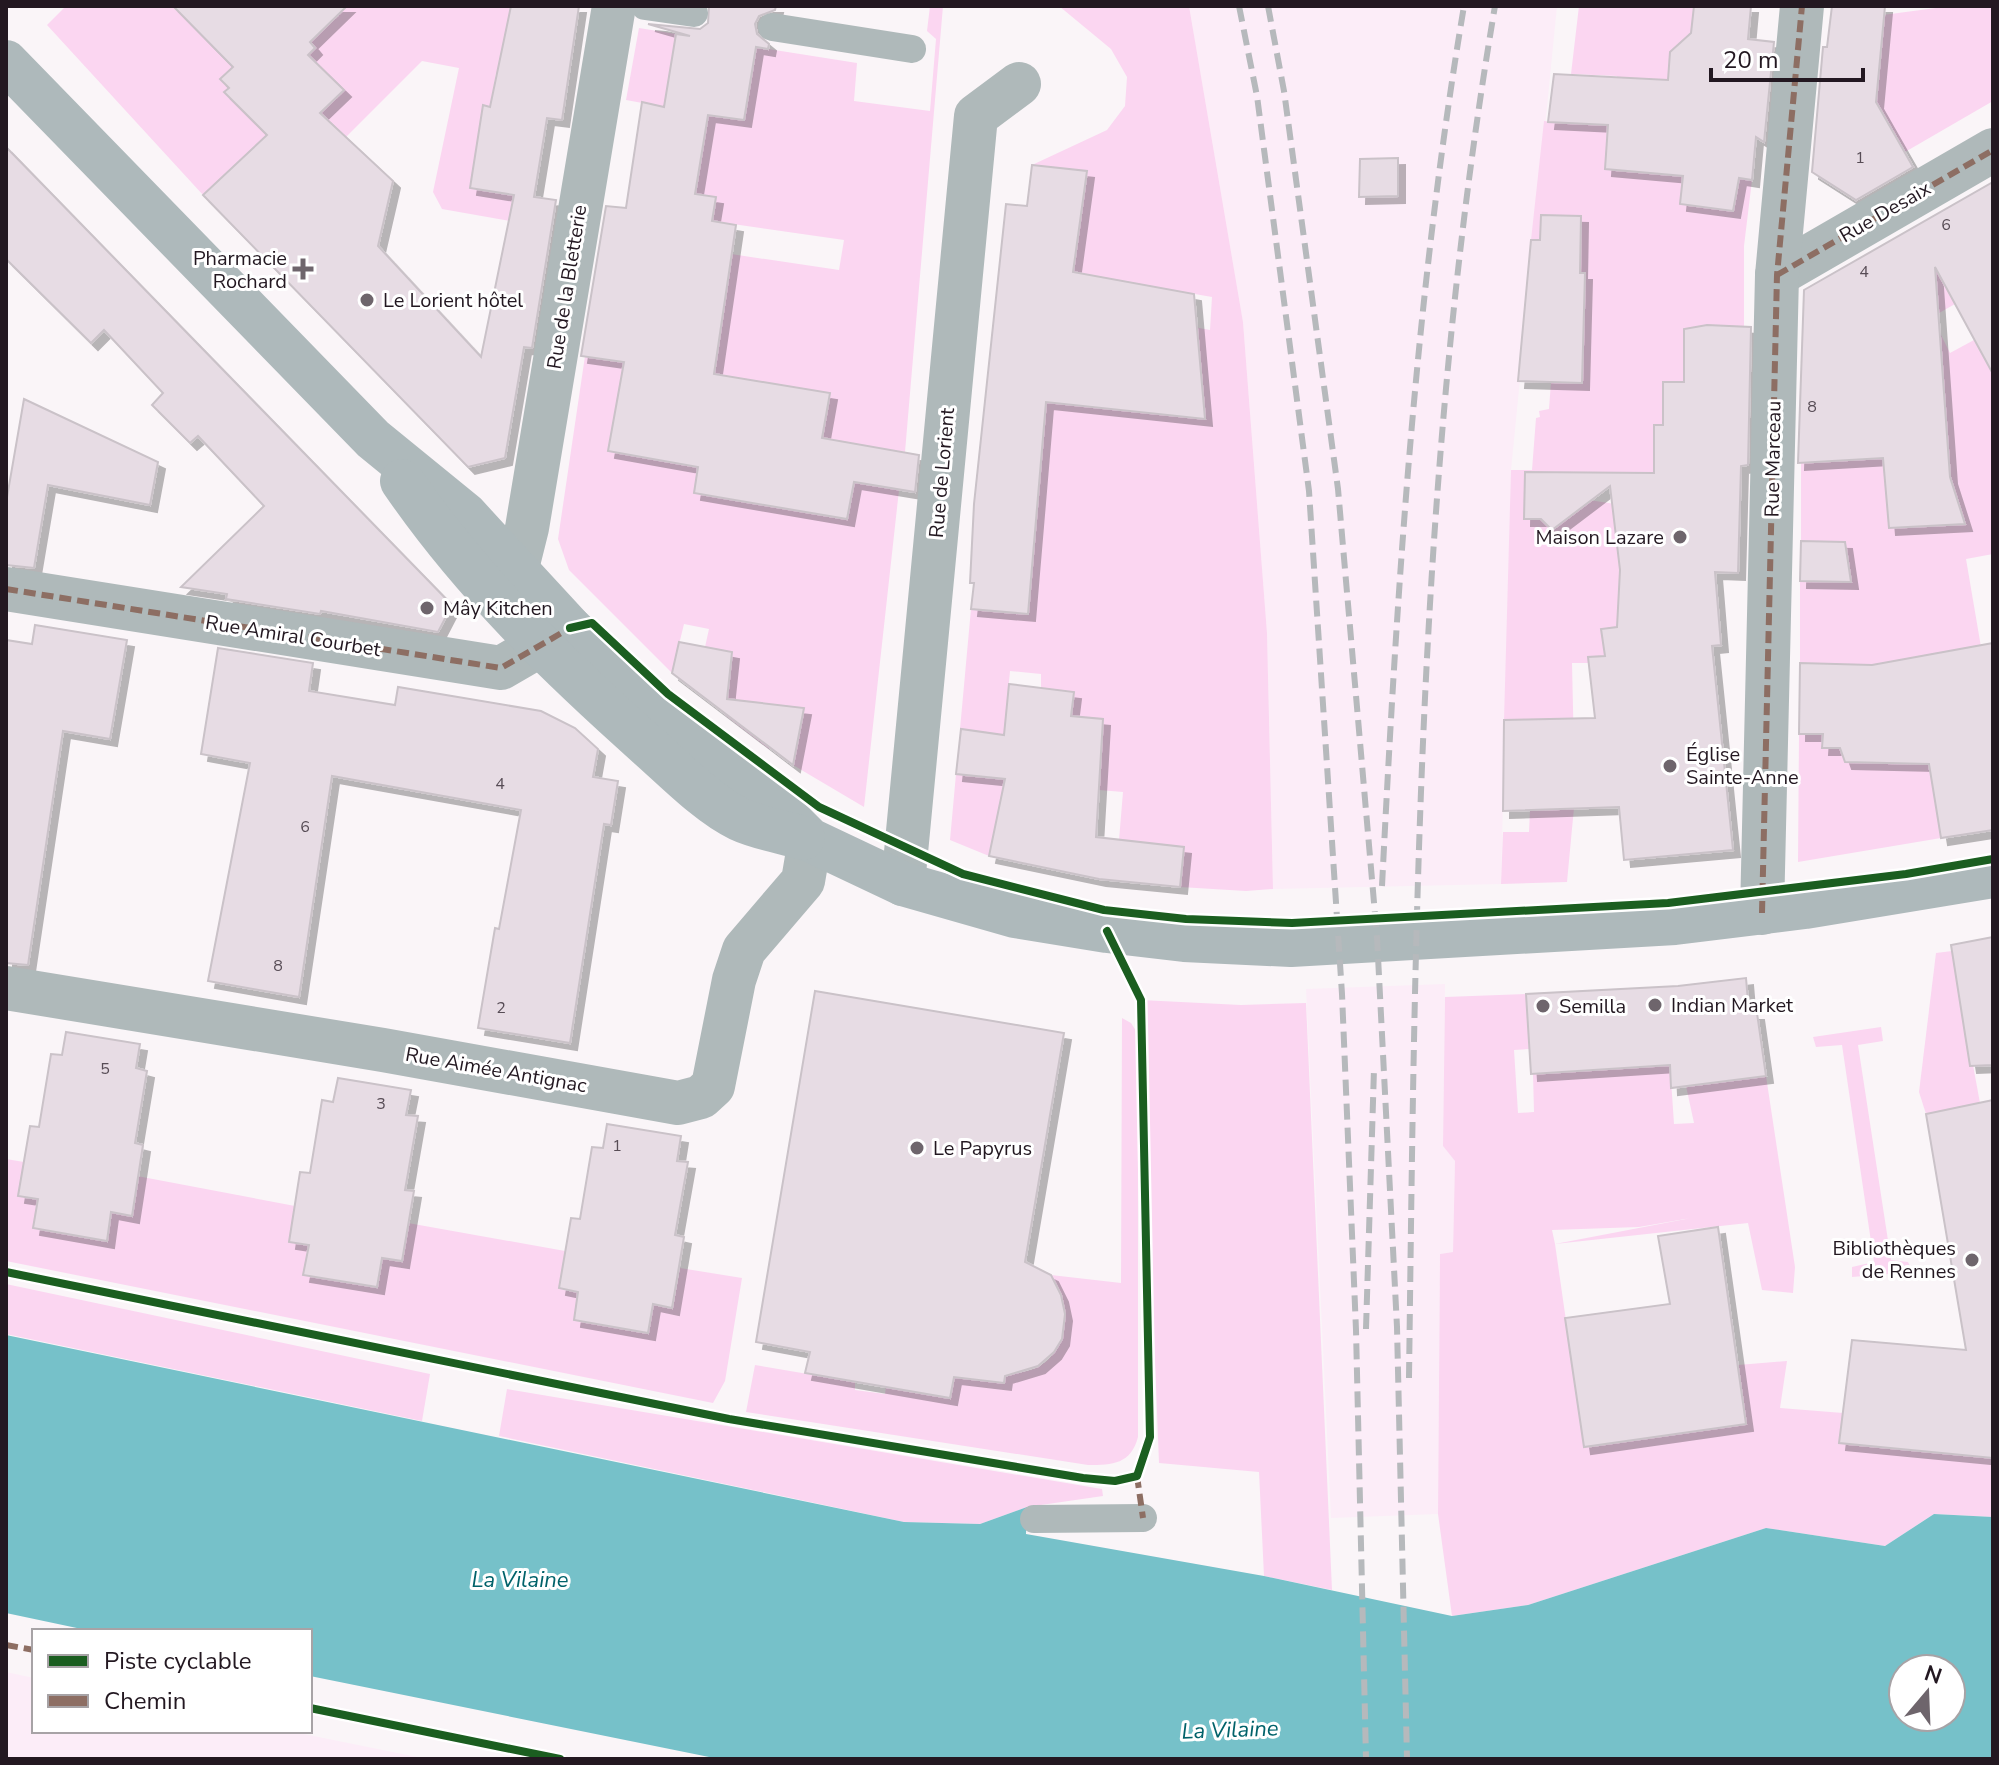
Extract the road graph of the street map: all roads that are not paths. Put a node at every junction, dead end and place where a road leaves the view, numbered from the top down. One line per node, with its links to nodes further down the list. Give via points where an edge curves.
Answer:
1 (614, 6): 12 (street, Rue de la Bletterie)
2 (645, 6): 4 (lane)
3 (1802, 6): 10 (street, Rue Marceau)
4 (694, 13)
5 (772, 27): 6 (lane)
6 (912, 49)
7 (6, 62): 11 (main road)
8 (1019, 84): 17 (street, Rue de Lorient, via 976,116)
9 (1993, 150): 10 (street, Rue Desaix)
10 (1777, 275): 18 (street, Rue Marceau)
11 (373, 439): 12 (main road, via 465,514); 14 (main road, via 441,537)
12 (517, 568): 14 (main road)
13 (6, 589): 14 (street, Rue Amiral Courbet, via 501,668)
14 (554, 637): 15 (main road, via 615,671 755,785)
15 (810, 840): 17 (main road); 19 (street, Rue Aimée Antignac, via 803,881 744,950 713,1086 701,1097 678,1103)
16 (1993, 876): 18 (main road)
17 (903, 884): 18 (main road, via 1015,916 1107,931 1291,945 1612,930)
18 (1762, 913)
19 (6, 988)
20 (1143, 1518): 21 (lane)
21 (1034, 1519)

